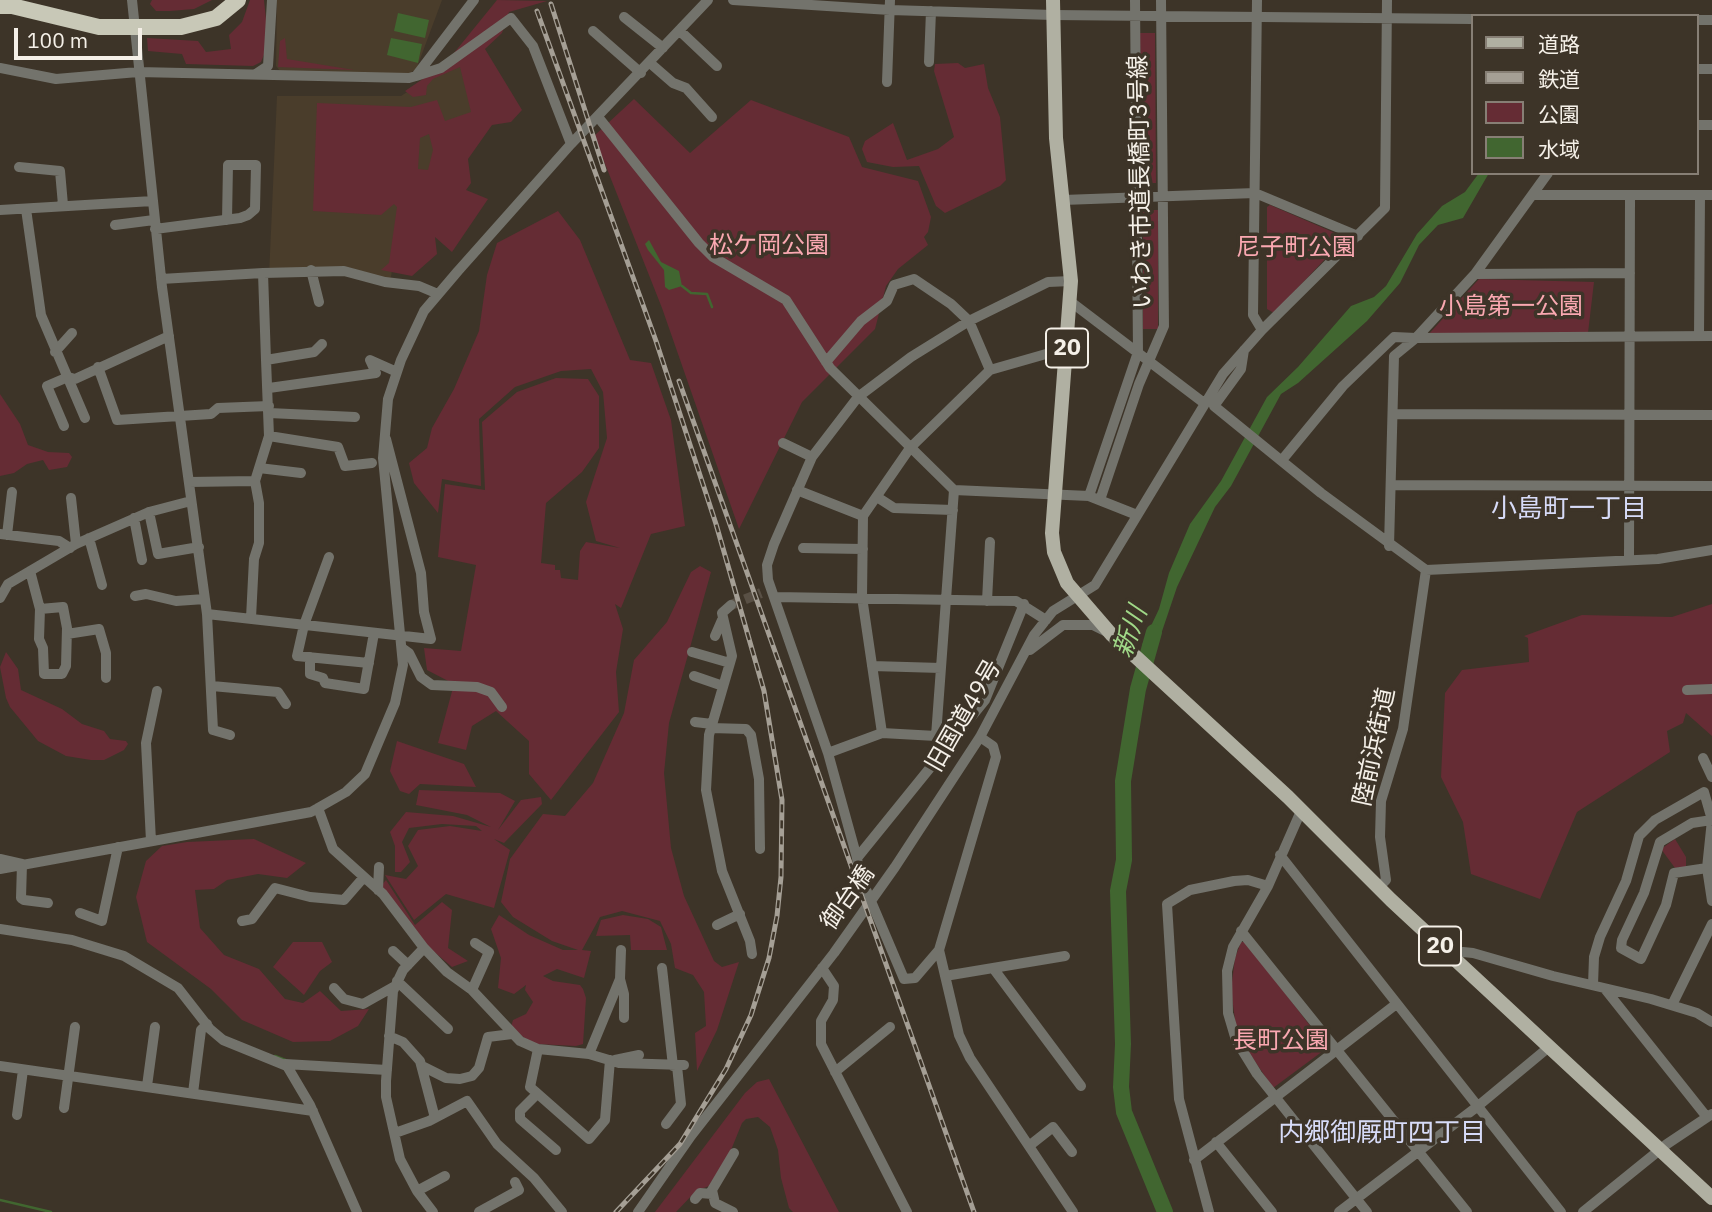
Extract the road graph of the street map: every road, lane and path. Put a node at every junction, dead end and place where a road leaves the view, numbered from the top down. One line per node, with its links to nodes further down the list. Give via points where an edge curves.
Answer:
1 (132, 0): 33 (street)
2 (238, 0): 16 (highway, via 216,18 188,27 99,27)
3 (272, 0): 35 (street, via 268,66)
4 (474, 0): 36 (street)
5 (708, 0): 27 (street)
6 (733, 0): 13 (street)
7 (995, 0): 18 (street)
8 (1053, 0): 19 (main road, 20)
9 (1135, 0): 21 (street)
10 (1161, 0): 22 (street, いわき市道長橋町3号線)
11 (1257, 0): 23 (street)
12 (1387, 0): 24 (street, 旧国道49号)
13 (779, 1): 14 (street)
14 (839, 3): 15 (street)
15 (890, 5): 17 (street); 38 (street)
16 (0, 6)
17 (938, 8): 18 (street); 30 (street)
18 (995, 13): 19 (street)
19 (1053, 15): 21 (street); 51 (main road, 20, via 1056,138)
20 (624, 17): 28 (street)
21 (1135, 17): 22 (street); 45 (street)
22 (1161, 17): 23 (street); 46 (street, いわき市道長橋町3号線)
23 (1256, 17): 24 (street); 44 (street)
24 (1387, 18): 25 (street); 58 (street, 旧国道49号, via 1385,208)
25 (1470, 19)
26 (593, 31): 34 (street)
27 (680, 31): 28 (street); 31 (street)
28 (663, 48): 29 (street)
29 (650, 62): 34 (street); 40 (street, via 685,88)
30 (929, 62)
31 (717, 66)
32 (3, 68): 33 (street, via 56,79); 37 (street)
33 (138, 72): 35 (street); 50 (street)
34 (640, 72): 39 (street)
35 (253, 75): 36 (street)
36 (416, 76): 41 (street, via 441,68 511,18 533,46)
37 (0, 80)
38 (887, 82)
39 (598, 117): 41 (street); 83 (street, via 713,257 786,300)
40 (712, 117)
41 (571, 144): 65 (street)
42 (19, 167): 52 (street, via 60,172)
43 (1547, 175): 47 (street)
44 (1255, 193): 46 (street); 58 (street); 69 (street, via 1253,315)
45 (1138, 195): 46 (street); 51 (street); 80 (street)
46 (1163, 195): 82 (street, いわき市道長橋町3号線, via 1164,326)
47 (1533, 195): 48 (street); 62 (street)
48 (1630, 196): 49 (street); 61 (street)
49 (1706, 196): 72 (street)
50 (153, 201): 52 (street); 57 (street)
51 (1063, 201): 64 (main road, 20)
52 (63, 205): 53 (street)
53 (26, 209): 54 (street); 79 (street, via 41,315)
54 (0, 210)
55 (228, 220): 55 (street, via 255,209 256,165 228,165); 57 (street)
56 (115, 225): 57 (street)
57 (155, 225): 63 (street)
58 (1358, 236): 69 (street, 旧国道49号)
59 (311, 270): 60 (street); 65 (street, via 344,271); 66 (street)
60 (264, 273): 63 (street); 81 (street)
61 (1630, 273): 62 (street); 74 (street)
62 (1475, 274): 75 (street)
63 (161, 279): 71 (street)
64 (1071, 281): 67 (main road, 20); 68 (street, via 1048,282)
65 (438, 293): 86 (street, via 420,320)
66 (319, 302)
67 (1071, 302): 77 (main road, 20); 80 (street)
68 (969, 321): 83 (street, via 914,279 894,285 887,301 861,321); 85 (street); 89 (street)
69 (1262, 330): 78 (street, 旧国道49号)
70 (72, 333): 79 (street)
71 (169, 336): 84 (street); 92 (street)
72 (1699, 336): 73 (street); 74 (street)
73 (1712, 336)
74 (1630, 337): 75 (street); 94 (street)
75 (1416, 338): 93 (street, via 1394,356); 104 (street, via 1394,337 1343,386)
76 (322, 344): 81 (street, via 314,352)
77 (1067, 348): 85 (street); 116 (main road, 20)
78 (1244, 350): 90 (street, 旧国道49号); 104 (street, via 1241,369 1214,406)
79 (55, 352): 87 (street)
80 (1139, 352): 82 (street); 119 (street)
81 (266, 360): 88 (street)
82 (1151, 361): 90 (street); 119 (street, いわき市道長橋町3号線)
83 (826, 362): 89 (street)
84 (98, 368): 87 (street, via 75,379); 92 (street, via 117,420)
85 (990, 370): 102 (street)
86 (397, 372): 88 (street, via 370,360 377,372); 99 (street)
87 (68, 377): 97 (street); 98 (street, via 47,386)
88 (269, 388): 91 (street)
89 (859, 397): 102 (street); 103 (street)
90 (1204, 403): 123 (street, 旧国道49号)
91 (269, 410): 92 (street, via 218,408 211,414); 96 (street); 100 (street)
92 (179, 414): 109 (street)
93 (1394, 414): 94 (street); 110 (street)
94 (1631, 414): 95 (street); 111 (street)
95 (1712, 415)
96 (355, 417)
97 (85, 418)
98 (64, 426)
99 (384, 433): 158 (street, via 421,573 431,639); 161 (street)
100 (269, 436): 105 (street, via 338,447 345,466); 106 (street)
101 (783, 443): 103 (street)
102 (910, 448): 113 (street); 117 (street)
103 (811, 457): 114 (street)
104 (1282, 460): 130 (street)
105 (372, 463)
106 (259, 468): 107 (street); 108 (street)
107 (301, 473)
108 (255, 481): 109 (street); 153 (street, via 259,543)
109 (189, 482): 120 (street)
110 (1391, 485): 111 (street); 130 (street)
111 (1631, 486): 112 (street); 136 (street)
112 (1712, 486)
113 (954, 490): 116 (street); 121 (street)
114 (797, 491): 124 (street); 141 (street, via 767,565)
115 (12, 492): 126 (street)
116 (1054, 495): 119 (street); 142 (main road, 20, via 1054,552 1066,583)
117 (877, 496): 121 (street, via 894,508); 124 (street)
118 (71, 498): 129 (street)
119 (1094, 498): 123 (street)
120 (191, 501): 122 (street); 131 (street)
121 (953, 510): 147 (street)
122 (149, 512): 125 (street); 131 (street, via 158,554)
123 (1137, 515): 142 (street, 旧国道49号, via 1095,585)
124 (863, 516): 133 (street)
125 (134, 518): 127 (street); 137 (street)
126 (4, 534): 129 (street)
127 (89, 538): 129 (street); 140 (street)
128 (990, 542): 148 (street)
129 (73, 546): 139 (street)
130 (1389, 546): 138 (street)
131 (199, 547): 146 (street)
132 (803, 548): 133 (street)
133 (863, 549): 144 (street)
134 (1712, 550): 136 (street)
135 (329, 557): 156 (street)
136 (1629, 560): 138 (street)
137 (142, 561)
138 (1426, 570): 205 (street, 陸前浜街道, via 1404,729 1381,801 1386,880)
139 (30, 571): 145 (street, via 8,584); 151 (street)
140 (102, 586)
141 (769, 593): 144 (street); 185 (street)
142 (1077, 595): 155 (street, 旧国道49号); 159 (main road, 20)
143 (135, 596): 146 (street)
144 (862, 597): 147 (street); 167 (street)
145 (0, 598)
146 (205, 599): 152 (street)
147 (947, 600): 148 (street); 168 (street)
148 (987, 601): 149 (street)
149 (1024, 604): 155 (street); 184 (street, via 985,700)
150 (731, 605): 154 (street, via 723,610)
151 (40, 608): 157 (street, via 63,607); 157 (street, via 39,639 46,676 65,670)
152 (207, 614): 153 (street); 171 (street)
153 (251, 618): 156 (street)
154 (722, 620): 160 (street); 166 (street, via 732,652)
155 (1046, 620): 163 (street, 旧国道49号)
156 (304, 625): 158 (street); 164 (street, via 297,656)
157 (67, 634): 170 (street, via 99,629 106,653)
158 (380, 634): 165 (street)
159 (1111, 634): 163 (street, via 1093,625 1063,625); 190 (main road, 20)
160 (715, 636)
161 (402, 648): 177 (street, via 410,653 421,677 432,685 477,687 491,692); 189 (street, via 395,703 370,765 346,792)
162 (692, 652): 166 (street)
163 (1023, 656): 183 (street, 旧国道49号)
164 (310, 657): 165 (street); 165 (street, via 310,674 323,678 324,683 364,689)
165 (369, 663)
166 (730, 663): 172 (street)
167 (872, 666): 168 (street); 180 (street)
168 (941, 668): 182 (street)
169 (694, 676): 172 (street)
170 (106, 678)
171 (212, 686): 176 (street, via 278,691); 181 (street, via 213,730)
172 (723, 686): 179 (street)
173 (1712, 689): 175 (street)
174 (157, 691): 192 (street, via 146,743)
175 (1687, 691)
176 (285, 704)
177 (502, 708)
178 (695, 722): 179 (street)
179 (711, 726): 194 (street, via 746,729 751,735 759,779); 210 (street, via 705,779 708,802 722,872)
180 (882, 733): 182 (street); 185 (street)
181 (230, 735)
182 (936, 736): 184 (street)
183 (980, 737): 200 (street, 旧国道49号); 219 (street, via 993,746 996,757)
184 (948, 745): 196 (street)
185 (828, 753): 196 (street)
186 (1703, 758): 187 (street)
187 (1712, 777)
188 (1708, 790): 191 (street); 231 (street, via 1655,820 1639,836 1626,881 1600,937)
189 (318, 808): 192 (street); 203 (street, via 333,849)
190 (1301, 811): 195 (street); 205 (main road, 20)
191 (1712, 820): 201 (street); 201 (street, via 1692,823 1660,842 1621,948 1641,959 1666,905 1674,873)
192 (150, 841): 193 (street)
193 (118, 847): 198 (street); 209 (street, via 102,921)
194 (760, 849)
195 (1280, 855): 204 (street); 235 (street)
196 (857, 858): 219 (street, via 859,873 904,979 915,978)
197 (0, 859): 198 (street)
198 (22, 864): 202 (street); 208 (street, via 21,898)
199 (379, 867): 206 (street)
200 (895, 867): 226 (street, 御台橋)
201 (1707, 868): 207 (street)
202 (0, 869)
203 (365, 877): 206 (street); 211 (street, via 344,900 275,888 252,919)
204 (1268, 886): 215 (street); 280 (street, via 1234,881 1190,890 1167,904 1180,1099)
205 (1378, 888): 223 (main road, 20)
206 (378, 890): 217 (street)
207 (1712, 901)
208 (48, 903)
209 (80, 913)
210 (740, 914): 213 (street); 221 (street)
211 (243, 921)
212 (1712, 924): 236 (street)
213 (717, 925)
214 (0, 929): 239 (street, via 72,940 124,956 178,988)
215 (1241, 931): 248 (street); 264 (street, via 1227,971 1228,1013 1244,1056)
216 (475, 943): 234 (street, via 489,952)
217 (424, 948): 224 (street); 234 (street)
218 (621, 950): 229 (street)
219 (939, 950): 228 (street)
220 (393, 951): 224 (street)
221 (752, 954)
222 (1065, 956): 227 (street)
223 (1452, 956): 231 (street, via 1473,953); 246 (main road, 20)
224 (408, 965): 230 (street)
225 (662, 968): 255 (street)
226 (822, 968): 258 (street, via 834,986 819,1032); 292 (street)
227 (993, 968): 228 (street); 261 (street)
228 (945, 976): 274 (street, via 970,1058)
229 (620, 979): 237 (street); 249 (street)
230 (396, 984): 232 (street, via 363,1003 344,999); 243 (street); 245 (street)
231 (1593, 985): 233 (street)
232 (334, 988)
233 (1605, 989): 236 (street); 269 (street)
234 (472, 990): 244 (street)
235 (1395, 1005): 248 (street); 265 (street)
236 (1672, 1005): 238 (street)
237 (624, 1018)
238 (1712, 1022)
239 (207, 1024): 252 (street, via 223,1040); 262 (street, via 201,1030)
240 (75, 1027): 259 (street)
241 (155, 1027): 260 (street)
242 (890, 1027): 258 (street)
243 (448, 1029)
244 (512, 1034): 247 (street); 254 (street, via 488,1037 472,1076 446,1078)
245 (389, 1036): 254 (street, via 409,1047); 257 (street)
246 (1549, 1047): 265 (street); 277 (main road, 20)
247 (538, 1048): 249 (street); 263 (street, via 530,1087)
248 (1335, 1051): 264 (street); 276 (street)
249 (589, 1054): 251 (street)
250 (639, 1055): 251 (street)
251 (611, 1061): 255 (street); 263 (street, via 606,1120 589,1139)
252 (286, 1065): 257 (street); 267 (street)
253 (0, 1066): 256 (street)
254 (422, 1066): 270 (street)
255 (678, 1066): 271 (street, via 681,1104)
256 (23, 1070): 259 (street); 268 (street)
257 (387, 1070): 272 (street, via 386,1097)
258 (835, 1072): 294 (street)
259 (70, 1075): 260 (street); 266 (street)
260 (146, 1086): 262 (street)
261 (1081, 1086)
262 (193, 1093): 267 (street)
263 (537, 1094): 275 (street, via 523,1105 520,1119)
264 (1275, 1098): 273 (street); 285 (street)
265 (1478, 1106): 276 (street); 301 (street)
266 (64, 1108)
267 (313, 1111): 288 (street)
268 (17, 1115)
269 (1709, 1115): 277 (street)
270 (435, 1118): 272 (street); 291 (street, via 467,1101 497,1144)
271 (666, 1124)
272 (395, 1133): 283 (street, via 400,1159)
273 (1216, 1142): 280 (street); 297 (street)
274 (1029, 1146): 278 (street, via 1053,1127); 295 (street)
275 (556, 1150)
276 (1419, 1151): 285 (street); 300 (street)
277 (1659, 1151): 286 (main road, 20); 302 (street)
278 (1072, 1152)
279 (734, 1153): 284 (street)
280 (1194, 1160): 296 (street)
281 (445, 1176): 283 (street)
282 (515, 1182): 290 (street, via 519,1190)
283 (417, 1191): 289 (street)
284 (712, 1194): 287 (street, via 700,1193); 293 (street, via 715,1203)
285 (1357, 1198): 298 (street); 299 (street)
286 (1712, 1198)
287 (695, 1199)
288 (357, 1212)
289 (433, 1212)
290 (479, 1212)
291 (562, 1212)
292 (638, 1212)
293 (733, 1212)
294 (907, 1212)
295 (1073, 1212)
296 (1209, 1212)
297 (1272, 1212)
298 (1339, 1212)
299 (1367, 1212)
300 (1467, 1212)
301 (1561, 1212)
302 (1583, 1212)

